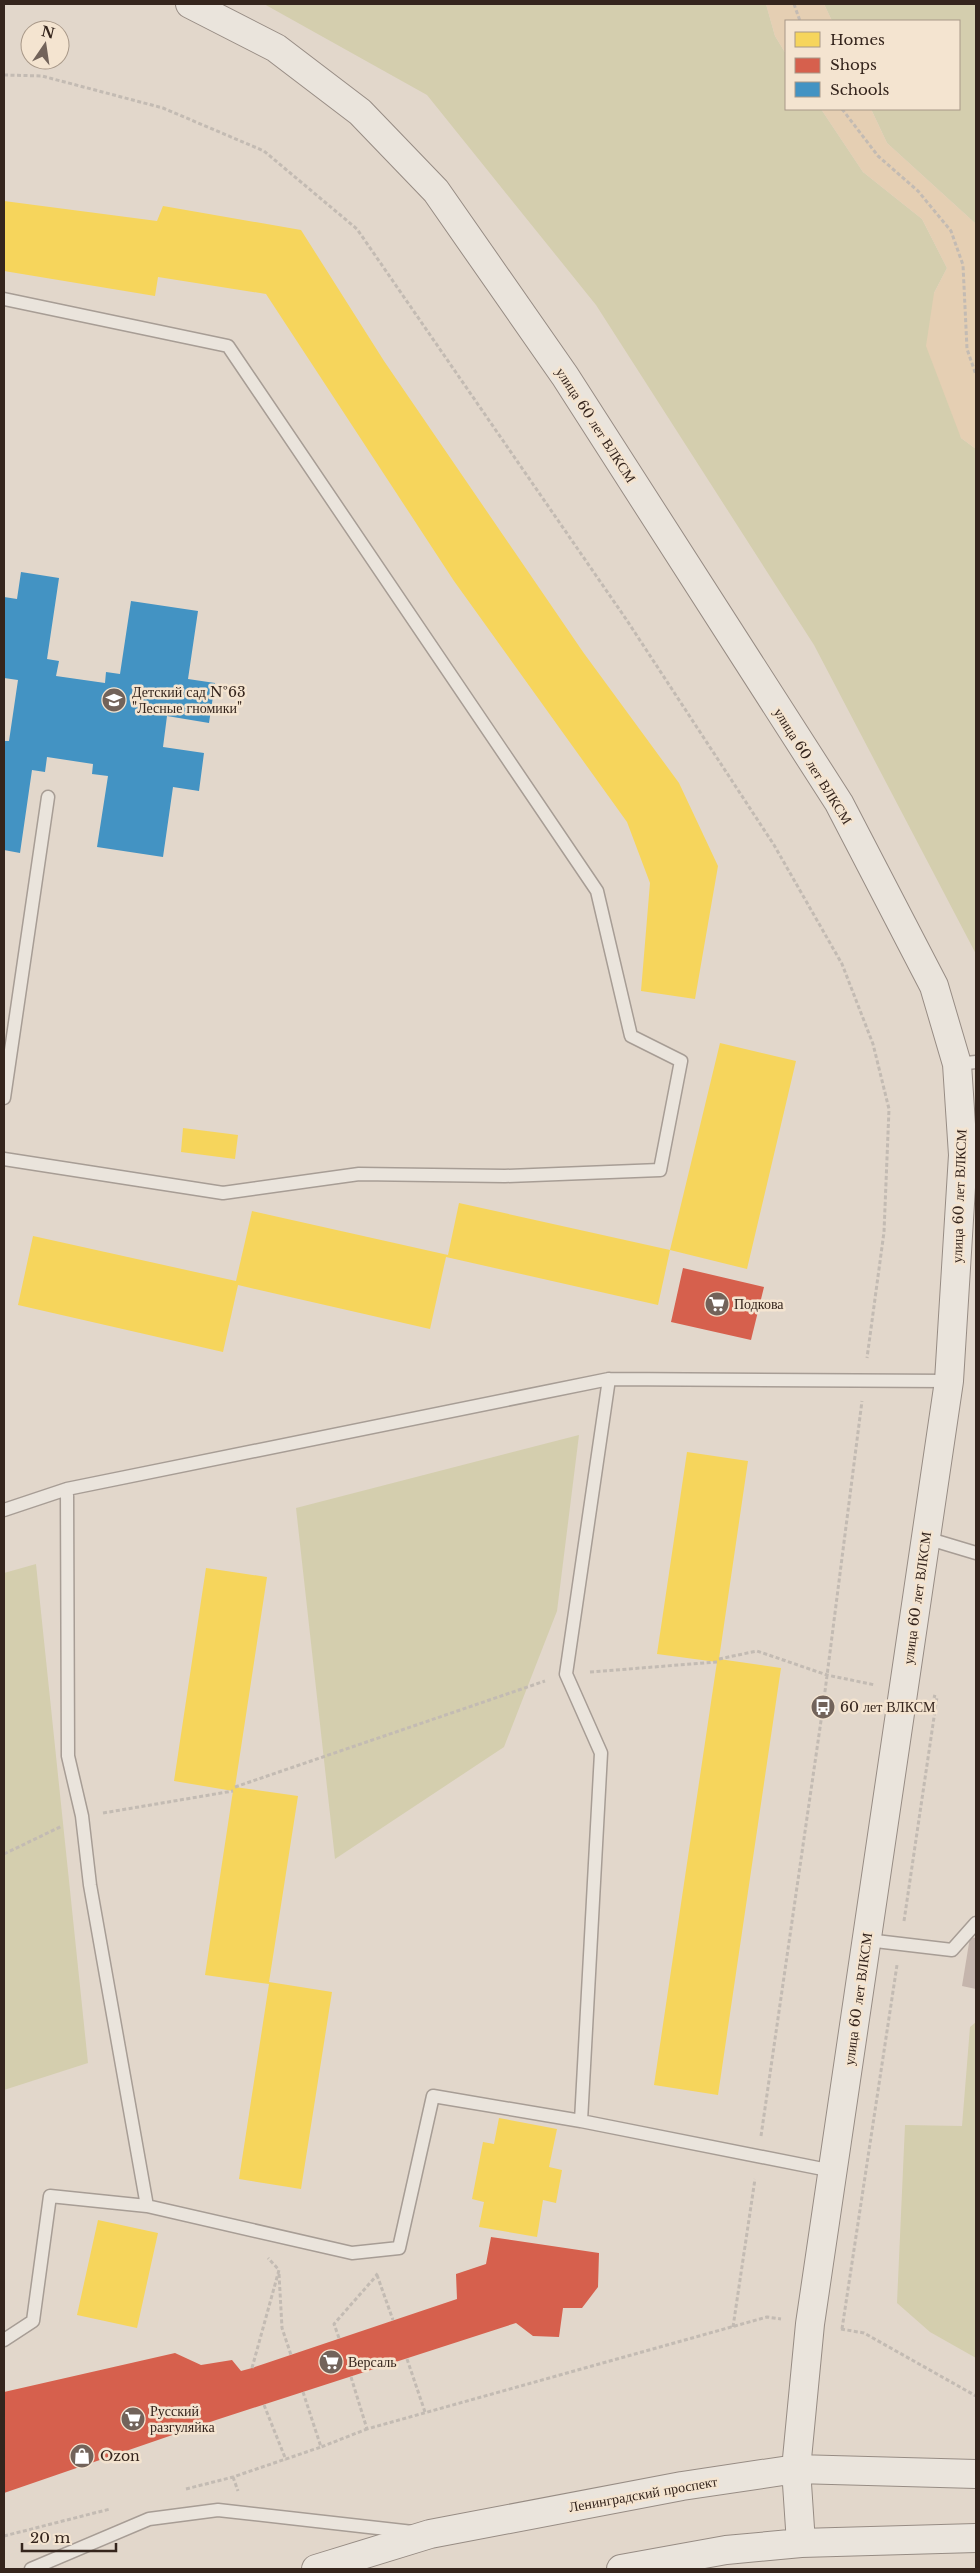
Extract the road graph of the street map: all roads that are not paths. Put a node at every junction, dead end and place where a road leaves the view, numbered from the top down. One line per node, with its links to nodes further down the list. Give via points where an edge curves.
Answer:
1 (190, 4): 4 (street, улица 60 лет ВЛКСМ, via 276,48 307,71 360,112 436,191 565,376 839,803 934,986)
2 (4, 299): 6 (lane, via 228,346 597,891 631,1036 681,1061 660,1170 504,1176 359,1174 223,1193)
3 (48, 797): 5 (lane)
4 (967, 1063): 8 (street, улица 60 лет ВЛКСМ)
5 (4, 1098)
6 (4, 1159)
7 (609, 1379): 8 (lane); 9 (lane); 15 (lane, via 566,1674 601,1753)
8 (949, 1381): 11 (street, улица 60 лет ВЛКСМ)
9 (67, 1489): 10 (lane); 17 (lane, via 68,1756 82,1816 90,1885)
10 (4, 1510)
11 (926, 1538): 12 (lane); 14 (street, улица 60 лет ВЛКСМ)
12 (976, 1554)
13 (976, 1923): 14 (lane, via 952,1950)
14 (867, 1940): 16 (street, улица 60 лет ВЛКСМ)
15 (581, 2121): 16 (lane); 17 (lane, via 433,2096 399,2248 352,2253)
16 (833, 2171): 19 (street, улица 60 лет ВЛКСМ, via 810,2324)
17 (146, 2206): 18 (lane, via 50,2196 33,2321)
18 (4, 2340)
19 (796, 2470): 20 (street, Ленинградский проспект); 21 (street, Ленинградский проспект, via 682,2486); 23 (street, улица 60 лет ВЛКСМ)
20 (976, 2474)
21 (430, 2534): 24 (lane, via 218,2510 150,2519); 25 (street, Ленинградский проспект)
22 (976, 2538): 23 (street)
23 (801, 2543): 26 (street, via 726,2550)
24 (31, 2569)
25 (316, 2569)
26 (621, 2569)

